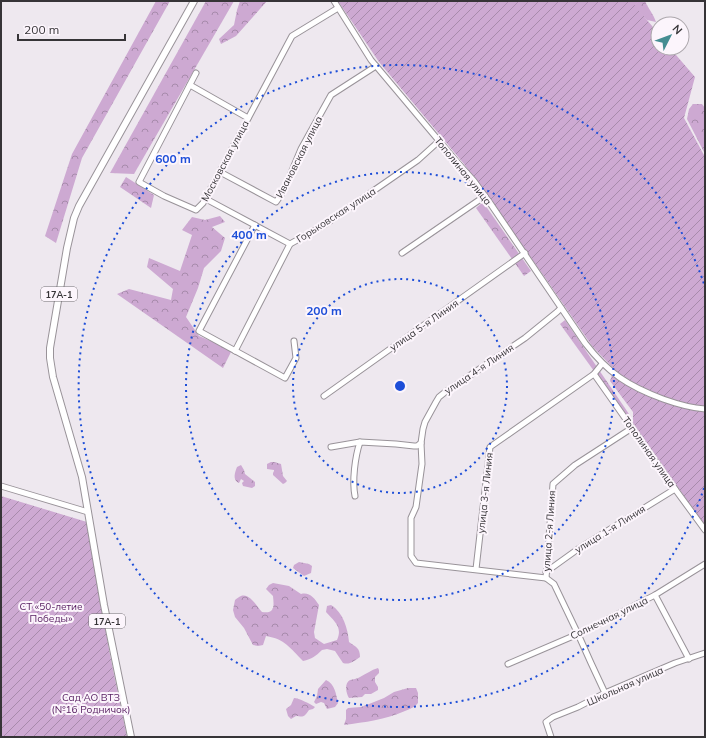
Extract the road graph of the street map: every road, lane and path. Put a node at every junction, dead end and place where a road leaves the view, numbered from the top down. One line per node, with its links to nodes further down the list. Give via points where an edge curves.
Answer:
1 (194, 1): 30 (main road, 17А-1, via 79,206 66,248 50,358 82,477)
2 (334, 1): 3 (street, Тополиная улица)
3 (338, 8): 4 (street, Тополиная улица); 7 (street, Московская улица, via 292,36)
4 (376, 66): 8 (street, Тополиная улица); 9 (street, Ивановская улица, via 332,95 301,149 283,192 276,202)
5 (196, 73): 6 (street, Московская улица)
6 (190, 86): 7 (street); 11 (street, Московская улица, via 139,182 196,210)
7 (248, 118): 9 (street, Московская улица)
8 (439, 141): 10 (street, Тополиная улица); 13 (street, Горьковская улица, via 418,160)
9 (220, 172): 11 (street, Московская улица)
10 (486, 196): 14 (street); 15 (street, Тополиная улица)
11 (206, 199): 12 (street)
12 (255, 225): 13 (street); 18 (street, via 199,331)
13 (290, 244): 18 (street, Горьковская улица)
14 (402, 253)
15 (525, 254): 16 (street, Тополиная улица); 21 (street, улица 5-я Линия)
16 (561, 308): 19 (street, Тополиная улица); 25 (street, улица 4-я Линия, via 524,338 439,397 424,422)
17 (294, 341): 18 (street, via 296,358 285,378)
18 (235, 351)
19 (602, 364): 20 (street, улица 3-я Линия); 22 (street, Тополиная улица, via 644,392 681,405)
20 (594, 374): 23 (street, Тополиная улица); 33 (street, улица 3-я Линия, via 490,447)
21 (324, 396)
22 (705, 409)
23 (632, 428): 28 (street, Тополиная улица); 34 (street, улица 2-я Линия, via 575,465 553,484)
24 (360, 442): 25 (street, via 414,446); 26 (street); 29 (street, via 356,455)
25 (421, 443): 33 (street, улица 4-я Линия, via 422,464 416,507 411,518 411,556 416,563)
26 (331, 447)
27 (1, 486): 30 (street)
28 (675, 489): 31 (street, Тополиная улица); 34 (street, улица 1-я Линия, via 578,549)
29 (355, 496)
30 (88, 512): 42 (main road, 17А-1, via 105,612)
31 (705, 530)
32 (705, 564): 36 (street, Солнечная улица)
33 (476, 570): 35 (street)
34 (546, 572): 35 (street, улица 2-я Линия)
35 (546, 578): 37 (street, via 554,584)
36 (655, 595): 37 (street, Солнечная улица); 39 (street)
37 (578, 634): 40 (street, Солнечная улица); 41 (street)
38 (705, 653): 39 (street, Школьная улица)
39 (689, 659): 41 (street, Школьная улица)
40 (508, 664)
41 (605, 693): 43 (street, Школьная улица, via 546,722)
42 (131, 737)
43 (551, 737)

